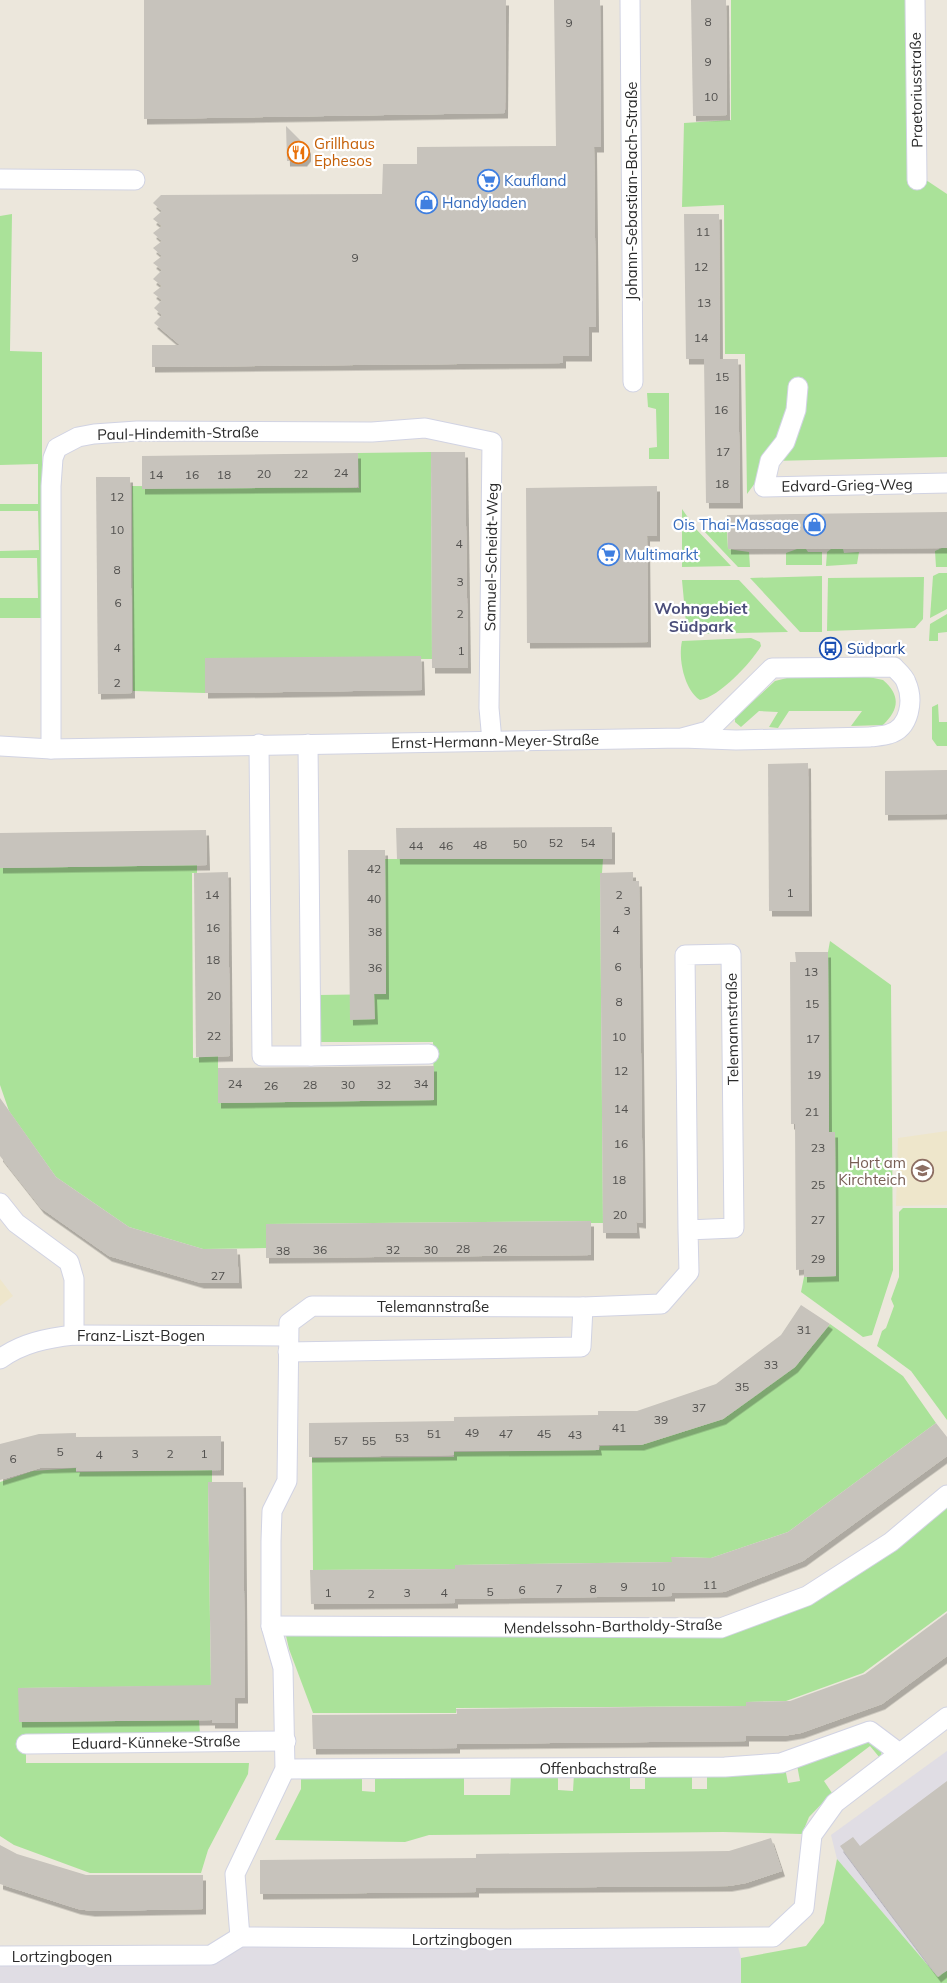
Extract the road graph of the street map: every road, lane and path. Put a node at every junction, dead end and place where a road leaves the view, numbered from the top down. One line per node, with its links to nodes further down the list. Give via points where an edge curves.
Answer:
1 (630, 0): 6 (street, Johann-Sebastian-Bach-Straße)
2 (915, 0): 5 (street, Praetoriusstraße)
3 (0, 179): 4 (street)
4 (135, 180)
5 (917, 180)
6 (633, 382)
7 (798, 387): 9 (street, Edvard-Grieg-Weg, via 796,410 785,442 770,462 764,486)
8 (425, 428): 11 (street, Samuel-Scheidt-Weg, via 492,442 489,708); 15 (street, Paul-Hindemith-Straße, via 372,432 137,431 78,437 58,448 53,458 50,486)
9 (947, 483)
10 (682, 738): 10 (street, Ernst-Hermann-Meyer-Straße, via 756,740 890,734 903,726 909,714 910,698 906,681 894,667 772,668 708,731); 11 (street, Ernst-Hermann-Meyer-Straße)
11 (492, 741): 13 (street, Ernst-Hermann-Meyer-Straße)
12 (259, 744): 13 (street, Ernst-Hermann-Meyer-Straße); 15 (street, Ernst-Hermann-Meyer-Straße); 17 (street, via 262,1056)
13 (308, 744): 17 (street)
14 (0, 746): 15 (street, Ernst-Hermann-Meyer-Straße)
15 (51, 749)
16 (429, 1054): 17 (street)
17 (311, 1056)
18 (0, 1203): 21 (street, via 16,1223 68,1262 74,1279)
19 (688, 1230): 19 (street, Telemannstraße, via 685,955 731,954 734,1228); 20 (street, Telemannstraße, via 689,1272 661,1304)
20 (583, 1307): 22 (street, Telemannstraße, via 312,1306 289,1323); 22 (street, Franz-Liszt-Bogen, via 581,1347)
21 (74, 1335): 22 (street, Franz-Liszt-Bogen); 23 (street, Franz-Liszt-Bogen, via 50,1337 16,1348)
22 (288, 1344): 25 (street, via 287,1481 272,1510)
23 (0, 1359)
24 (947, 1495): 25 (street, Mendelssohn-Bartholdy-Straße, via 892,1542 807,1596 721,1628)
25 (271, 1626): 27 (street, via 283,1668)
26 (947, 1717): 29 (street)
27 (286, 1741): 28 (street, Eduard-Künneke-Straße); 30 (street)
28 (26, 1744)
29 (898, 1752): 30 (street, Offenbachstraße, via 870,1731 781,1763 725,1767); 31 (street, Lortzingbogen, via 835,1803 812,1835 804,1908 772,1937)
30 (285, 1770): 31 (street, via 235,1874)
31 (240, 1937): 32 (street, Lortzingbogen, via 211,1955)
32 (0, 1956)

